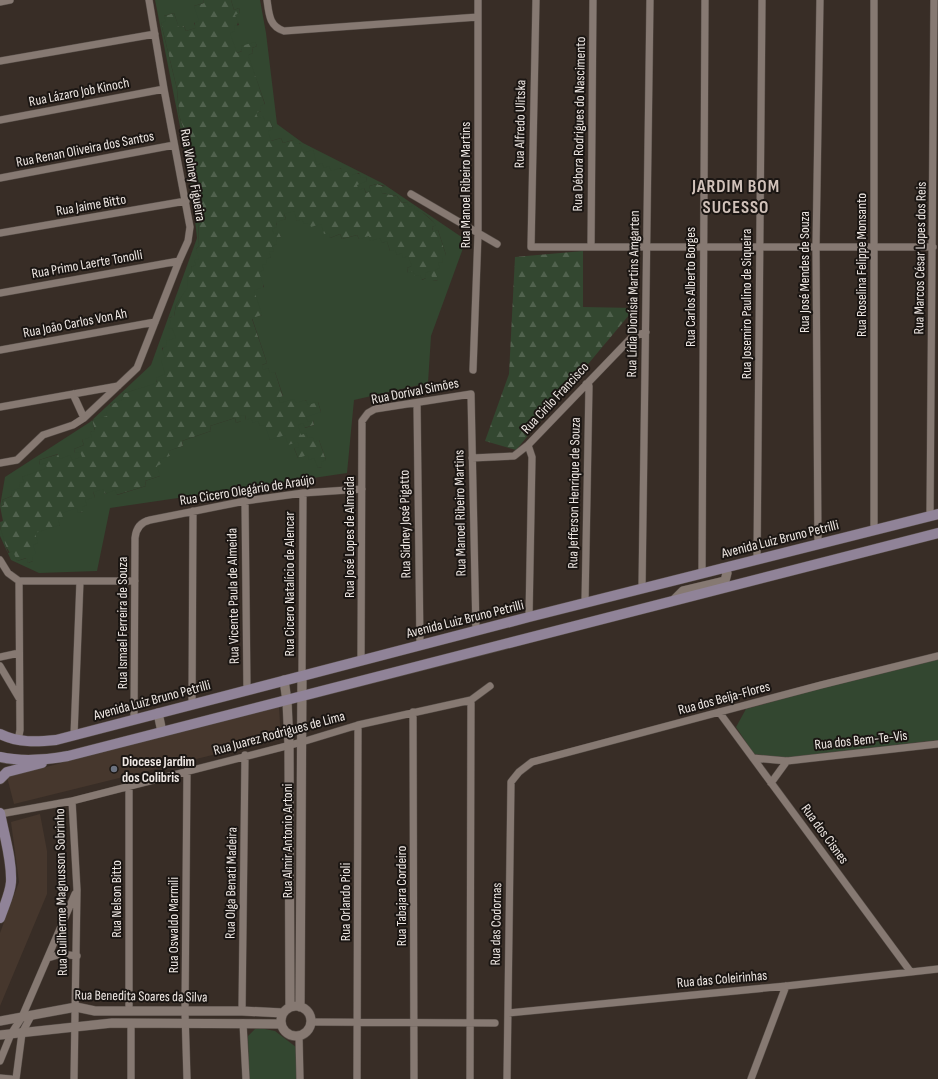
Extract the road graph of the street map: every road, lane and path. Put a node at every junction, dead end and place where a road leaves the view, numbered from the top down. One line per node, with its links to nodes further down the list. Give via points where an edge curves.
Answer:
1 (10, 0): 13 (street)
2 (149, 0): 15 (street, Rua Wolney Figueira)
3 (267, 0): 14 (street, via 272,22 284,30)
4 (478, 0): 14 (street, Rua Manoel Ribeiro Martins)
5 (536, 0): 26 (street, Rua Alfredo Ulitska, via 531,248)
6 (593, 0): 26 (street, Rua Débora Rodrigues do Nascimento)
7 (650, 0): 27 (street, Rua Lídia Dionísia Martins Amgarten)
8 (705, 0): 28 (street, Rua Carlos Alberto Borges)
9 (762, 0): 29 (street, Rua Josemiro Paulino de Siqueira)
10 (820, 0): 30 (street, Rua José Mendes de Souza)
11 (874, 0): 31 (street, Rua Roselina Felippe Monsanto)
12 (934, 0): 32 (street, Rua Marcos César Lopes dos Reis)
13 (0, 2)
14 (478, 17): 24 (street, Rua Manoel Ribeiro Martins)
15 (155, 34): 16 (street); 17 (street, Rua Wolney Figueira)
16 (0, 61)
17 (164, 89): 18 (street, Rua Lázaro Job Kinoch); 19 (street, Rua Wolney Figueira)
18 (0, 120)
19 (174, 144): 20 (street, Rua Renan Oliveira dos Santos); 22 (street, Rua Wolney Figueira)
20 (0, 178)
21 (410, 194): 24 (street)
22 (186, 201): 23 (street, Rua Jaime Bitto); 33 (street, Rua Wolney Figueira, via 190,227 188,241)
23 (0, 233)
24 (478, 234): 25 (street); 38 (street, Rua Manoel Ribeiro Martins)
25 (497, 244)
26 (591, 247): 27 (street)
27 (647, 247): 28 (street); 36 (street, Rua Lídia Dionísia Martins Amgarten)
28 (703, 247): 29 (street); 63 (street, Rua Carlos Alberto Borges)
29 (759, 247): 30 (street); 59 (street, Rua Josemiro Paulino de Siqueira)
30 (816, 247): 31 (street); 58 (street, Rua José Mendes de Souza)
31 (873, 247): 32 (street); 56 (street, Rua Roselina Felippe Monsanto)
32 (933, 247): 54 (street, Rua Marcos César Lopes dos Reis)
33 (179, 261): 34 (street, Rua Primo Laerte Tonolli); 35 (street, Rua Wolney Figueira)
34 (0, 293)
35 (155, 322): 37 (street, Rua João Carlos Von Ah); 40 (street, Rua Wolney Figueira, via 137,368)
36 (646, 332): 39 (street, Rua Cirilo Francisco, via 632,337); 68 (street, Rua Lídia Dionísia Martins Amgarten)
37 (0, 350)
38 (473, 370)
39 (586, 384): 47 (street, Rua Cirilo Francisco); 70 (street, Rua Jefferson Henrique de Souza, via 589,386)
40 (118, 386): 41 (street); 46 (street, Rua Wolney Figueira)
41 (72, 394): 44 (street); 46 (street)
42 (471, 394): 43 (street, Rua Dorival Simões); 48 (street, Rua Manoel Ribeiro Martins)
43 (417, 403): 45 (street, Rua Dorival Simões, via 375,409); 73 (street, Rua Sidney José Pigatto)
44 (0, 407)
45 (366, 416): 50 (street, Rua José Lopes de Almeida, via 362,421)
46 (84, 418): 49 (street, Rua Wolney Figueira, via 74,425 43,435 17,460)
47 (528, 445): 48 (street, Rua Cirilo Francisco, via 514,456); 71 (street, via 532,457)
48 (472, 458): 72 (street, Rua Manoel Ribeiro Martins)
49 (0, 463)
50 (362, 489): 51 (street, Rua Cicero Olegário de Araújo); 77 (street, Rua José Lopes de Almeida)
51 (303, 492): 52 (street, Rua Cicero Olegário de Araújo); 79 (street, Rua Cicero Natalício de Alencar)
52 (245, 501): 53 (street, Rua Cicero Olegário de Araújo); 82 (street, Rua Vicente Paula de Almeida)
53 (193, 511): 55 (street, Rua Cicero Olegário de Araújo, via 147,521); 87 (street)
54 (934, 515): 56 (main road, Avenida Luiz Bruno Petrilli)
55 (139, 527): 66 (street, Rua Ismael Ferreira de Souza, via 135,538)
56 (874, 530): 58 (main road, Avenida Luiz Bruno Petrilli)
57 (938, 533): 67 (main road)
58 (818, 544): 59 (main road, Avenida Luiz Bruno Petrilli)
59 (757, 559): 61 (main road, Avenida Luiz Bruno Petrilli)
60 (0, 560): 64 (street, via 8,572)
61 (739, 564): 62 (main road, Avenida Luiz Bruno Petrilli); 67 (street, via 733,569 732,578)
62 (723, 568): 63 (main road, Avenida Luiz Bruno Petrilli); 69 (street, via 728,575 725,580 683,592)
63 (702, 573): 68 (main road, Avenida Luiz Bruno Petrilli)
64 (19, 581): 65 (street); 74 (street)
65 (80, 581): 66 (street); 95 (street)
66 (135, 581): 91 (street, Rua Ismael Ferreira de Souza)
67 (744, 582): 69 (main road)
68 (642, 588): 70 (main road, Avenida Luiz Bruno Petrilli)
69 (675, 600): 83 (main road)
70 (585, 603): 71 (main road, Avenida Luiz Bruno Petrilli)
71 (528, 617): 72 (main road, Avenida Luiz Bruno Petrilli)
72 (476, 631): 73 (main road, Avenida Luiz Bruno Petrilli)
73 (420, 645): 77 (main road, Avenida Luiz Bruno Petrilli)
74 (19, 653): 75 (street); 84 (street)
75 (0, 656)
76 (938, 656): 89 (street, Rua dos Beija-Flores)
77 (361, 660): 79 (main road, Avenida Luiz Bruno Petrilli)
78 (0, 666): 84 (street)
79 (302, 675): 80 (main road, Avenida Luiz Bruno Petrilli); 83 (street, Rua Almir Antonio Artoni)
80 (284, 680): 82 (main road, Avenida Luiz Bruno Petrilli); 86 (street, Rua Almir Antonio Artoni)
81 (490, 686): 85 (street)
82 (247, 690): 87 (main road, Avenida Luiz Bruno Petrilli)
83 (300, 697): 86 (main road); 97 (street, Rua Almir Antonio Artoni)
84 (19, 699): 96 (street)
85 (471, 700): 88 (street, Rua Juarez Rodrigues de Lima); 133 (street)
86 (287, 701): 93 (main road); 99 (street, Rua Almir Antonio Artoni)
87 (192, 704): 90 (main road, Avenida Luiz Bruno Petrilli)
88 (413, 712): 92 (street, Rua Juarez Rodrigues de Lima); 132 (street, Rua Tabajara Cordeiro)
89 (719, 712): 102 (street, Rua dos Cisnes); 106 (street, Rua dos Beija-Flores, via 532,762)
90 (158, 713): 91 (main road, Avenida Luiz Bruno Petrilli); 93 (street)
91 (134, 719): 95 (main road, Avenida Luiz Bruno Petrilli)
92 (358, 725): 97 (street, Rua Juarez Rodrigues de Lima); 130 (street, Rua Orlando Pioli)
93 (162, 732): 103 (main road)
94 (0, 734): 96 (main road, Avenida Luiz Bruno Petrilli)
95 (74, 735): 96 (main road, Avenida Luiz Bruno Petrilli, via 38,742)
96 (18, 740)
97 (302, 742): 99 (street, Rua Juarez Rodrigues de Lima); 119 (street, Rua Almir Antonio Artoni)
98 (938, 744): 104 (street, Rua dos Bem-Te-Vis)
99 (289, 745): 100 (street, Rua Juarez Rodrigues de Lima); 121 (street, Rua Almir Antonio Artoni)
100 (245, 755): 105 (street, Rua Juarez Rodrigues de Lima); 123 (street, Rua Olga Benati Madeira)
101 (0, 757): 103 (main road)
102 (753, 758): 104 (street, Rua dos Bem-Te-Vis); 108 (street, Rua dos Cisnes)
103 (50, 759): 107 (main road, via 7,772)
104 (787, 760): 108 (street)
105 (187, 771): 109 (street, Rua Juarez Rodrigues de Lima); 124 (street, Rua Oswaldo Marmili)
106 (519, 772): 126 (street, Rua das Codornas, via 511,782)
107 (0, 779)
108 (771, 783): 117 (street, Rua dos Cisnes)
109 (129, 787): 110 (street, Rua Juarez Rodrigues de Lima); 122 (street, Rua Nelson Bitto)
110 (72, 801): 111 (street, Rua Juarez Rodrigues de Lima); 112 (street, Rua Guilherme Magnusson Sobrinho)
111 (0, 814): 113 (main road, via 11,882)
112 (77, 890): 114 (street, Rua Guilherme Magnusson Sobrinho); 115 (street)
113 (0, 918)
114 (77, 956): 115 (street, via 61,954); 120 (street, Rua Guilherme Magnusson Sobrinho)
115 (48, 958): 127 (street)
116 (938, 969): 117 (street, Rua das Coleirinhas)
117 (910, 971): 118 (street, Rua das Coleirinhas)
118 (786, 986): 126 (street, Rua das Coleirinhas); 156 (street)
119 (300, 1006): 121 (street); 129 (street, via 308,1012)
120 (76, 1007): 122 (street, Rua Benedita Soares da Silva, via 95,1011); 127 (street, Rua Benedita Soares da Silva); 138 (street, Rua Guilherme Magnusson Sobrinho)
121 (290, 1007): 125 (street)
122 (129, 1010): 124 (street, Rua Benedita Soares da Silva)
123 (242, 1011): 124 (street, Rua Benedita Soares da Silva); 125 (street, Rua Benedita Soares da Silva)
124 (185, 1012): 136 (street, Rua Oswaldo Marmili)
125 (283, 1013): 137 (street)
126 (508, 1013): 155 (street, Rua das Codornas)
127 (26, 1016): 128 (street, Rua Benedita Soares da Silva); 139 (street); 140 (street)
128 (0, 1021)
129 (311, 1022): 130 (street); 142 (street, via 308,1031)
130 (358, 1022): 132 (street); 152 (street, Rua Orlando Pioli)
131 (243, 1023): 136 (street, Rua Benedita Soares da Silva); 137 (street, Rua Benedita Soares da Silva); 150 (street)
132 (414, 1023): 133 (street); 153 (street, Rua Tabajara Cordeiro)
133 (470, 1023): 134 (street); 154 (street)
134 (494, 1023)
135 (131, 1024): 136 (street, Rua Benedita Soares da Silva); 138 (street, Rua Benedita Soares da Silva); 148 (street)
136 (186, 1024): 149 (street, Rua Oswaldo Marmili)
137 (281, 1024): 142 (street, via 285,1032)
138 (74, 1026): 139 (street, Rua Benedita Soares da Silva); 147 (street, Rua Guilherme Magnusson Sobrinho)
139 (22, 1033): 140 (street, Rua Benedita Soares da Silva); 146 (street)
140 (11, 1034): 141 (street, Rua Benedita Soares da Silva); 143 (street)
141 (0, 1035)
142 (299, 1036): 151 (street)
143 (0, 1061)
144 (0, 1078): 145 (street)
145 (11, 1079)
146 (16, 1079)
147 (74, 1079)
148 (131, 1079)
149 (187, 1079)
150 (246, 1079)
151 (300, 1079)
152 (357, 1079)
153 (414, 1079)
154 (470, 1079)
155 (507, 1079)
156 (751, 1079)

